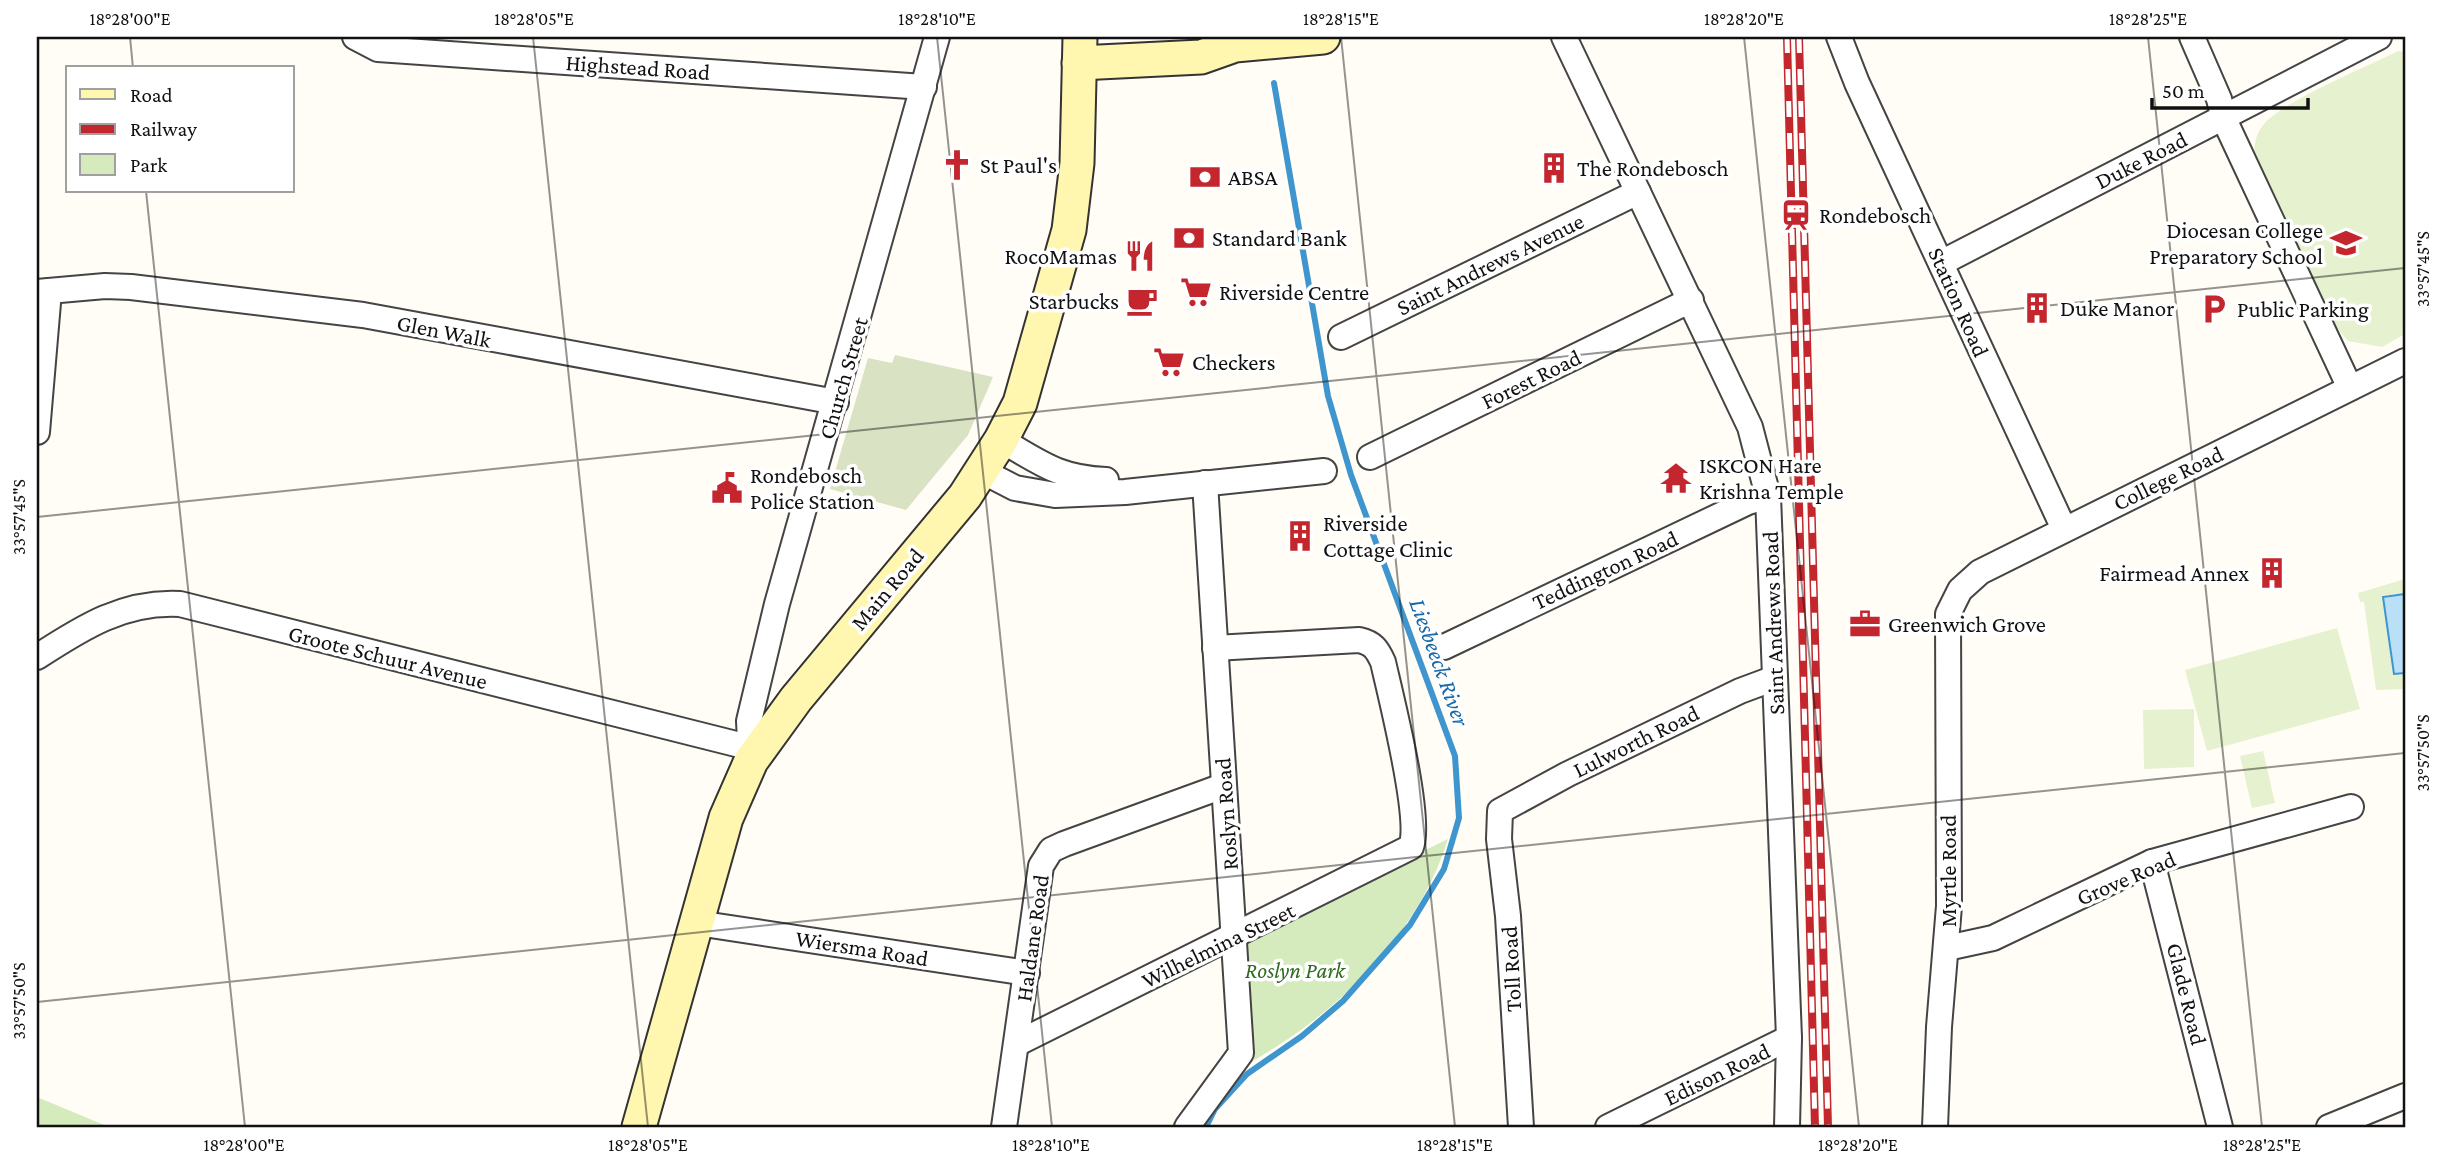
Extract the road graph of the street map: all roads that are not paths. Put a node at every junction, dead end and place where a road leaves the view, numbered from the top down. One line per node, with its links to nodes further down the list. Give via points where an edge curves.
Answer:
1 (355, 37): 11 (street, Highstead Road, via 378,49)
2 (937, 37): 11 (street, Church Street)
3 (1200, 37): 9 (main road)
4 (1323, 37): 9 (main road)
5 (1564, 37): 13 (street, Saint Andrews Road)
6 (1839, 37): 14 (street, Station Road)
7 (2192, 37): 12 (street)
8 (2379, 37): 12 (street, Duke Road)
9 (1235, 45): 10 (main road, via 1201,57)
10 (1080, 50): 22 (main road, Main Road, via 1077,163 1069,230 1020,403)
11 (924, 87): 20 (street, Church Street)
12 (2224, 120): 14 (street, Duke Road); 19 (street)
13 (1638, 191): 16 (street, Saint Andrews Road); 17 (street, Saint Andrews Avenue)
14 (1941, 263): 29 (street, Station Road)
15 (43, 291): 20 (street, Glen Walk, via 131,287 298,305); 21 (street, Glen Walk)
16 (1691, 300): 23 (street, Forest Road); 28 (street, Saint Andrews Road, via 1750,427)
17 (1341, 337)
18 (2405, 361): 19 (street, College Road)
19 (2350, 388): 29 (street, College Road)
20 (836, 402): 35 (street, Church Street, via 752,706)
21 (37, 432)
22 (1001, 440): 24 (main road, Main Road); 27 (street, via 1065,475)
23 (1370, 457)
24 (982, 471): 27 (street, via 1015,488 1043,495); 35 (main road, Main Road)
25 (1324, 471): 26 (street)
26 (1205, 483): 27 (street); 32 (street, Roslyn Road)
27 (1172, 486)
28 (1768, 496): 31 (street, Teddington Road); 34 (street, Saint Andrews Road)
29 (2064, 529): 30 (street, College Road, via 1970,579)
30 (1948, 614): 42 (street, Myrtle Road)
31 (1444, 647)
32 (1215, 648): 36 (street, Roslyn Road); 41 (street, Wilhelmina Street, via 1370,642 1383,662 1404,762 1413,842 1408,851)
33 (37, 657): 35 (street, Groote Schuur Avenue, via 76,631 127,608 180,604)
34 (1775, 678): 38 (street, Lulworth Road, via 1567,774); 44 (street, Saint Andrews Road)
35 (750, 754): 40 (main road, Main Road)
36 (1223, 786): 41 (street, Roslyn Road); 43 (street, Haldane Road, via 1051,850 1041,866)
37 (2351, 807): 39 (street, Grove Road)
38 (1500, 811): 50 (street, Toll Road)
39 (2152, 862): 42 (street, Grove Road, via 1993,938); 54 (street, Glade Road)
40 (696, 923): 43 (street, Wiersma Road); 47 (main road, Main Road)
41 (1234, 937): 45 (street, Wilhelmina Street); 49 (street, Roslyn Road, via 1241,1053)
42 (1947, 948): 53 (street, Myrtle Road)
43 (1027, 973): 45 (street, Haldane Road)
44 (1789, 1038): 51 (street, Edison Road); 52 (street, Saint Andrews Road)
45 (1018, 1043): 48 (street, Haldane Road)
46 (2405, 1096): 55 (street)
47 (639, 1127)
48 (1004, 1127)
49 (1187, 1127)
50 (1521, 1127)
51 (1608, 1127)
52 (1787, 1127)
53 (1935, 1127)
54 (2220, 1127)
55 (2329, 1127)

